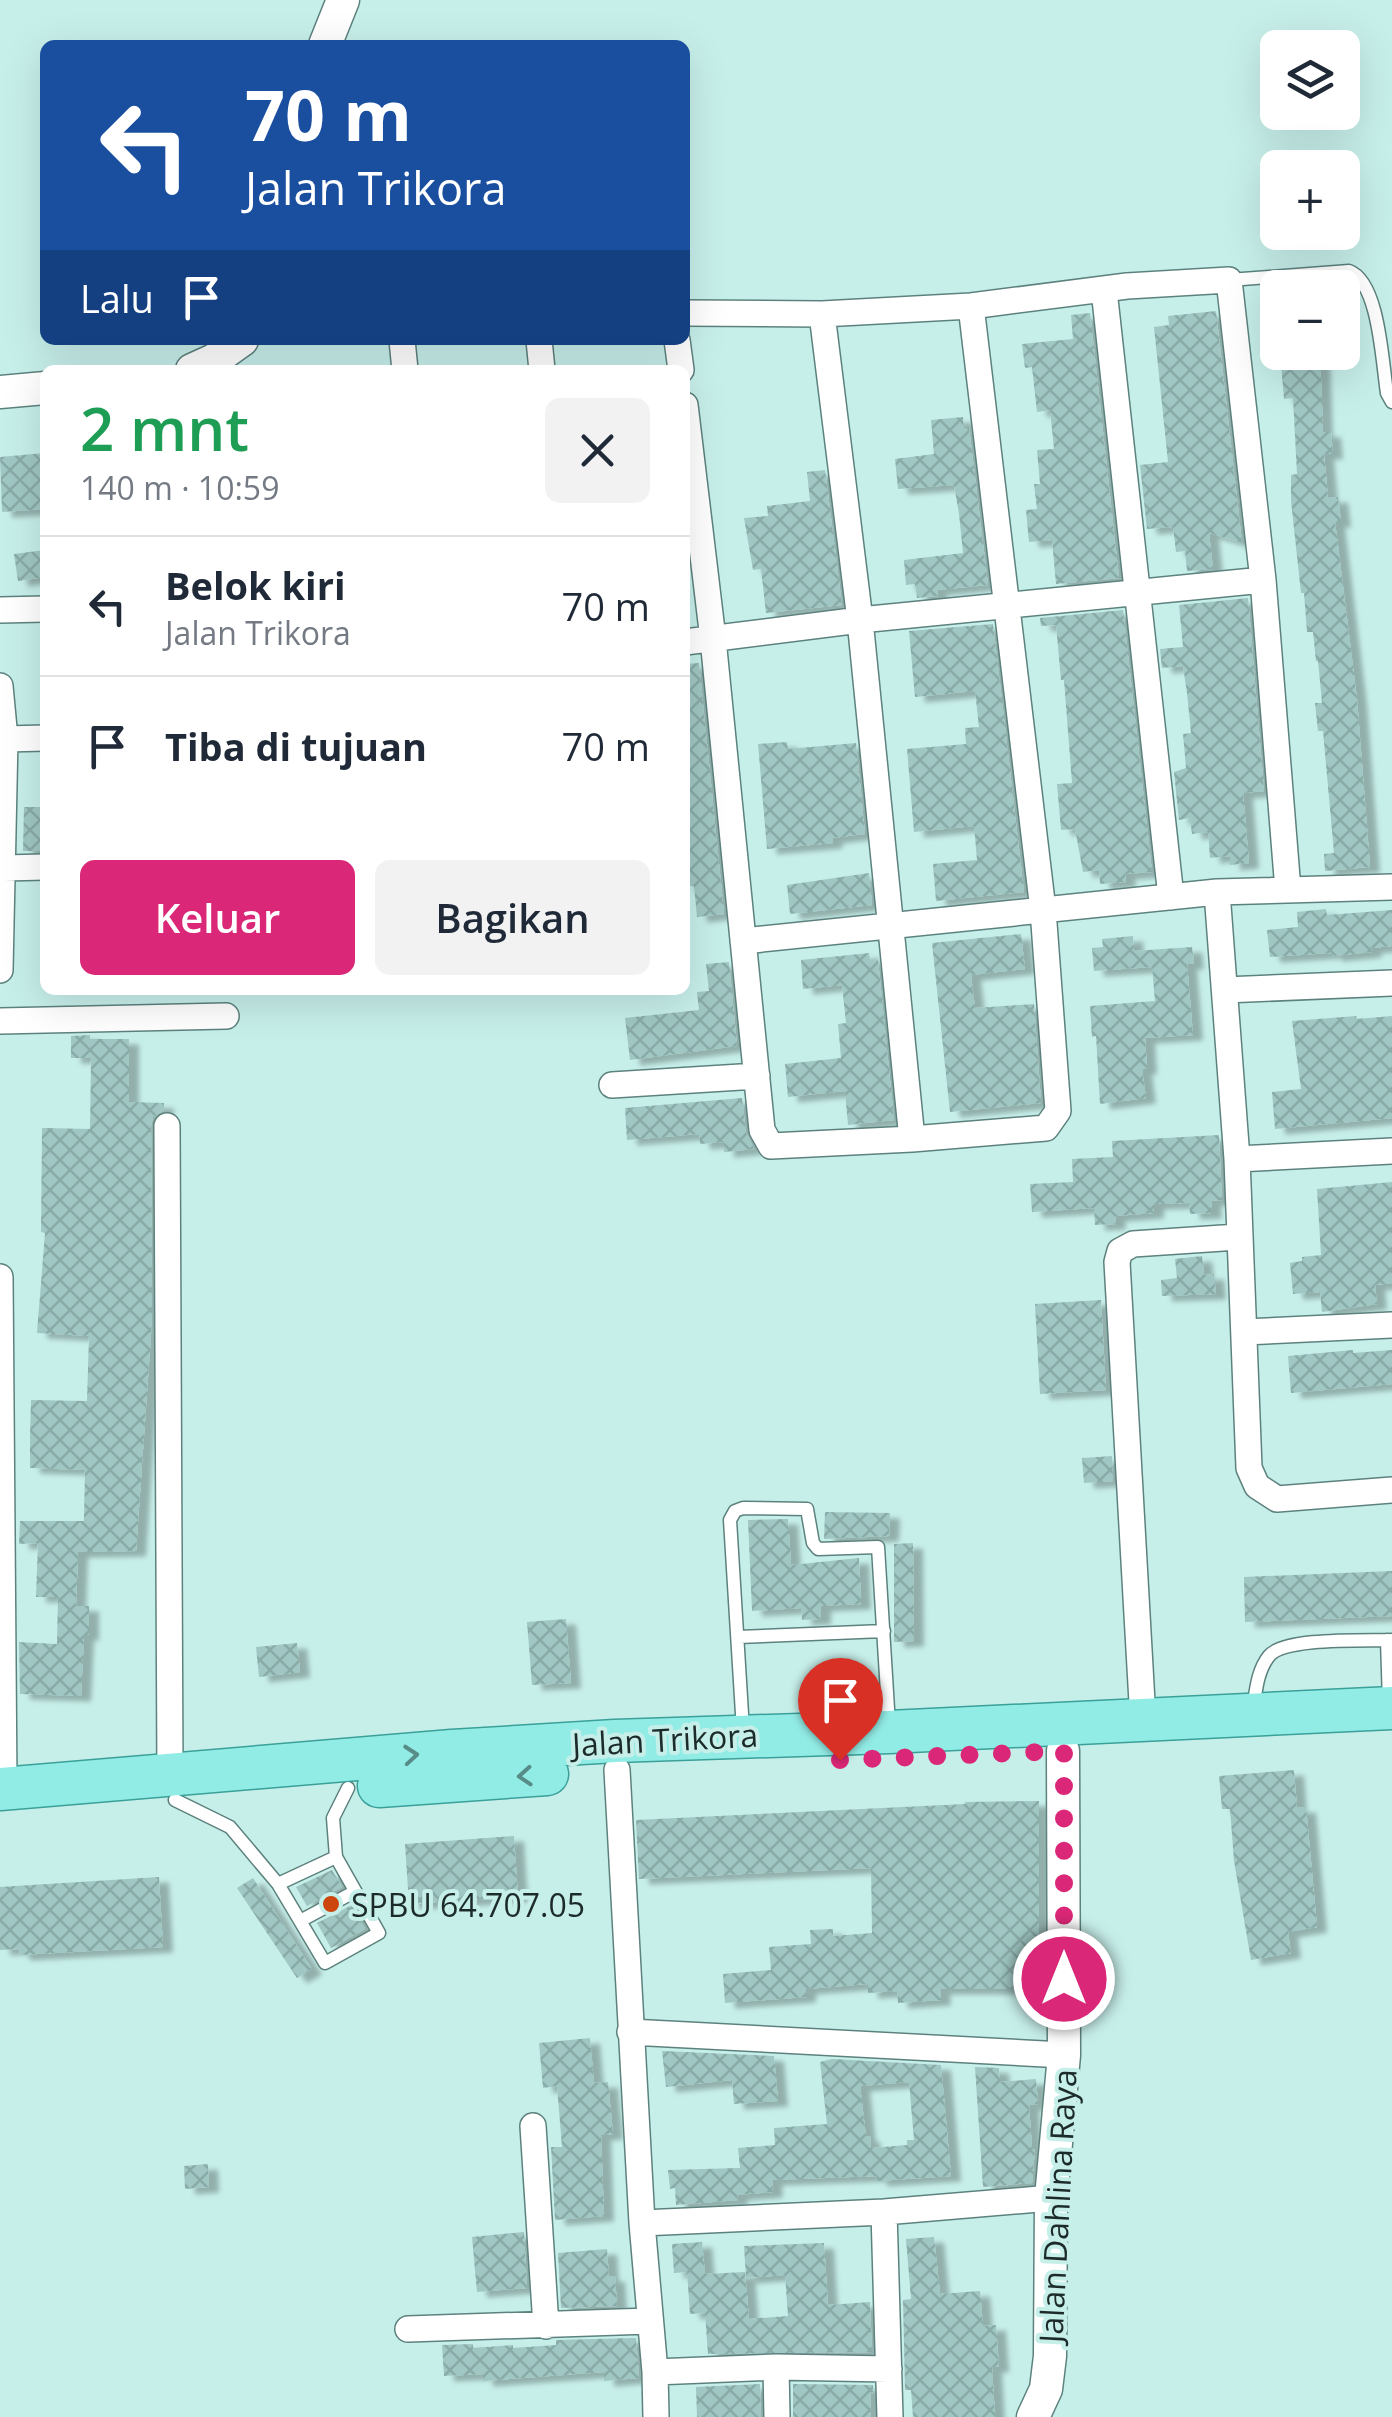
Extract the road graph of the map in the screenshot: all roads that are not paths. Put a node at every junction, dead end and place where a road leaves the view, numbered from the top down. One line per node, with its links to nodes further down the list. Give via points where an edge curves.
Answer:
1 (343, 0): 2 (street)
2 (327, 40)
3 (1230, 280): 4 (street); 12 (lane, via 1360,275 1370,290); 14 (street)
4 (1104, 290): 5 (street); 15 (street)
5 (971, 306): 7 (street); 16 (street)
6 (690, 313): 7 (street)
7 (822, 314): 19 (street)
8 (236, 345): 9 (street)
9 (210, 365)
10 (40, 388): 11 (street)
11 (0, 392)
12 (1392, 402)
13 (690, 447): 20 (street)
14 (1263, 580): 15 (street); 28 (street)
15 (1138, 592): 16 (street); 30 (street)
16 (1006, 605): 19 (street); 31 (street)
17 (40, 609): 18 (street)
18 (0, 610)
19 (860, 620): 20 (street); 32 (street)
20 (713, 640): 21 (street); 33 (street)
21 (690, 642)
22 (0, 686): 24 (street)
23 (40, 738): 24 (street)
24 (5, 739): 26 (street)
25 (40, 867): 26 (street)
26 (4, 868): 34 (street)
27 (1392, 887): 28 (street)
28 (1288, 890): 29 (street)
29 (1217, 892): 30 (street); 36 (street)
30 (1171, 896): 31 (street)
31 (1042, 910): 32 (street); 42 (street, via 1054,1120 1034,1130)
32 (892, 925): 33 (street); 42 (street)
33 (743, 941): 39 (street)
34 (0, 970)
35 (1392, 983): 36 (street)
36 (1225, 990): 44 (street)
37 (226, 1016): 38 (street)
38 (0, 1021)
39 (757, 1076): 40 (street); 42 (street, via 762,1130 771,1146)
40 (612, 1085)
41 (166, 1126): 60 (street)
42 (912, 1140)
43 (1392, 1151): 44 (street)
44 (1238, 1159): 45 (street)
45 (1238, 1237): 48 (street); 55 (street, via 1132,1244 1116,1262)
46 (0, 1277): 62 (street)
47 (1392, 1324): 48 (street)
48 (1244, 1332): 49 (street, via 1249,1468 1257,1486 1276,1499)
49 (1392, 1490)
50 (884, 1631): 51 (lane); 51 (lane, via 878,1547 818,1549 807,1509 743,1508 730,1520); 56 (lane)
51 (738, 1638): 57 (lane)
52 (1389, 1640): 53 (lane, via 1288,1645 1270,1654); 54 (lane)
53 (1252, 1715): 54 (main road, Jalan Trikora); 55 (main road, Jalan Trikora)
54 (1391, 1717): 58 (main road, Jalan Trikora)
55 (1143, 1720): 56 (main road, Jalan Trikora)
56 (889, 1732): 57 (main road, Jalan Trikora)
57 (743, 1735): 59 (main road, Jalan Trikora)
58 (1064, 1751): 59 (main road, Jalan Trikora); 68 (street, Jalan Dahlina Raya)
59 (616, 1755): 60 (main road, Jalan Trikora, one-way to 59, via 452,1751); 61 (main road, Jalan Trikora, one-way to 61); 67 (street)
60 (172, 1788): 61 (main road, Jalan Trikora); 62 (main road, Jalan Trikora); 64 (lane, via 230,1827)
61 (348, 1788): 63 (lane, via 333,1818)
62 (1, 1797)
63 (336, 1857): 64 (lane); 65 (lane)
64 (278, 1884): 66 (lane)
65 (354, 1892): 66 (lane); 66 (lane, via 379,1933 325,1963)
66 (300, 1921)
67 (630, 2032): 68 (street); 72 (street)
68 (1064, 2055): 70 (street, Jalan Dahlina Raya)
69 (533, 2126): 74 (street)
70 (1051, 2198): 71 (street); 82 (street, Jalan Dahlina Raya, via 1050,2356 1046,2389)
71 (884, 2212): 72 (street); 77 (street)
72 (642, 2222): 73 (street)
73 (649, 2320): 74 (street); 78 (street)
74 (546, 2326): 75 (street)
75 (408, 2329)
76 (776, 2367): 77 (street); 78 (street); 80 (street)
77 (889, 2369): 81 (street)
78 (655, 2372): 79 (street)
79 (656, 2417)
80 (777, 2417)
81 (890, 2417)
82 (1033, 2417)

